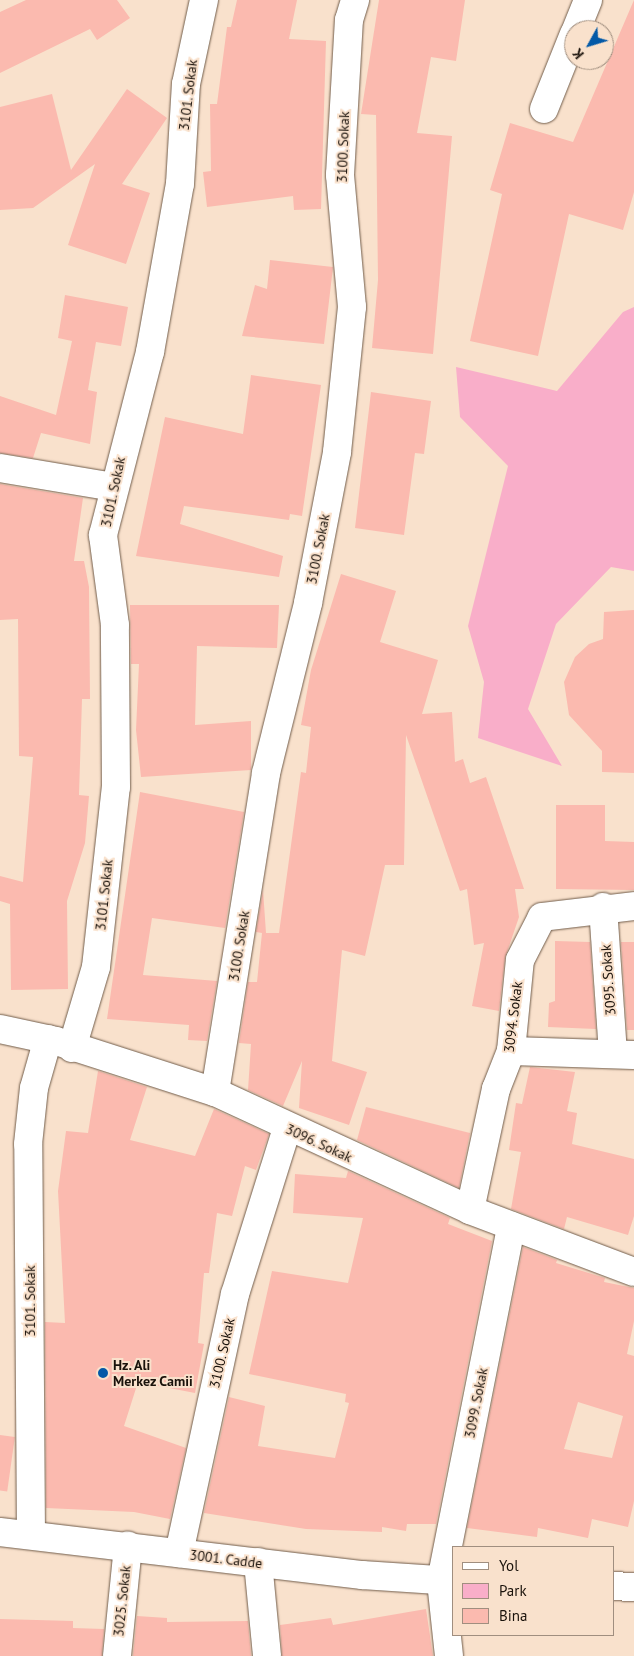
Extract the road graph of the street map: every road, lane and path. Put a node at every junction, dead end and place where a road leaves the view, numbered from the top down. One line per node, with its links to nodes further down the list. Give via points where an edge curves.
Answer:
1 (204, 0): 8 (street, 3101. Sokak, via 186,84 180,184 152,343)
2 (355, 0): 15 (street, 3100. Sokak, via 349,20 340,174 352,307 336,452 308,603 266,773)
3 (588, 0): 4 (street)
4 (580, 20)
5 (564, 59): 6 (street)
6 (544, 109)
7 (0, 468): 8 (street)
8 (113, 487): 12 (street, 3101. Sokak, via 103,535 115,625 116,787 96,967)
9 (634, 906): 10 (street, 3094. Sokak)
10 (603, 907): 13 (street, 3094. Sokak, via 542,917 520,960); 14 (street, 3095. Sokak)
11 (0, 1029): 12 (street, 3096. Sokak)
12 (60, 1044): 15 (street, 3096. Sokak); 21 (street, 3101. Sokak, via 34,1088 28,1144)
13 (511, 1051): 14 (street, 3095. Sokak); 17 (street, 3094. Sokak, via 496,1090)
14 (624, 1054)
15 (215, 1092): 16 (street, 3096. Sokak)
16 (287, 1128): 17 (street, 3096. Sokak); 24 (street, 3100. Sokak, via 235,1294)
17 (470, 1210): 18 (street, 3096. Sokak)
18 (511, 1226): 19 (street, 3096. Sokak); 23 (street, 3099. Sokak)
19 (634, 1272)
20 (0, 1532): 21 (street, 3001. Cadde)
21 (31, 1535): 22 (street, 3001. Cadde)
22 (128, 1546): 24 (street, 3001. Cadde); 30 (street, 3025. Sokak)
23 (453, 1546)
24 (179, 1553): 26 (street, 3001. Cadde)
25 (452, 1553): 27 (street, 3099. Sokak)
26 (258, 1562): 27 (street, 3001. Cadde); 31 (street)
27 (447, 1581): 32 (street, 3099. Sokak)
28 (614, 1586): 29 (street)
29 (634, 1587)
30 (117, 1656)
31 (267, 1656)
32 (449, 1656)

